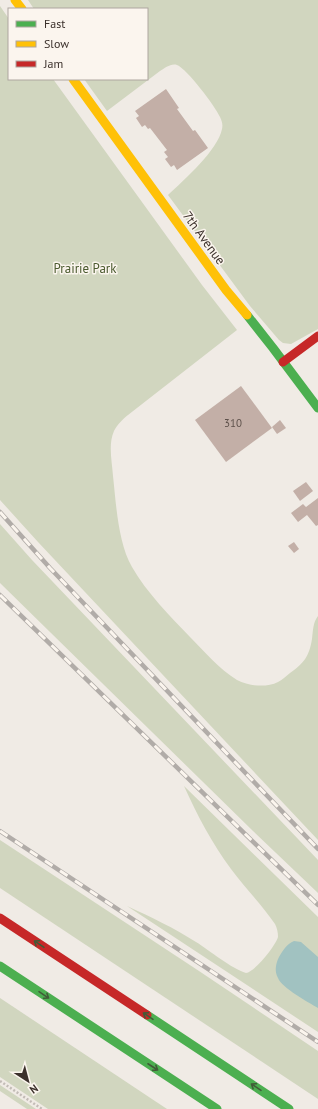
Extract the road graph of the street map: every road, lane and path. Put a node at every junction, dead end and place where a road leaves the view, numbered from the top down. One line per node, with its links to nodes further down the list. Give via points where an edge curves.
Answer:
1 (74, 80): 3 (main road, 7th Avenue, via 226,290)
2 (318, 336): 3 (main road)
3 (283, 362): 4 (main road, 7th Avenue)
4 (318, 408)
5 (0, 918): 10 (main road, one-way to 5)
6 (0, 966): 9 (main road, one-way to 9)
7 (0, 1081): 8 (path)
8 (42, 1109)
9 (217, 1109)
10 (289, 1109)

